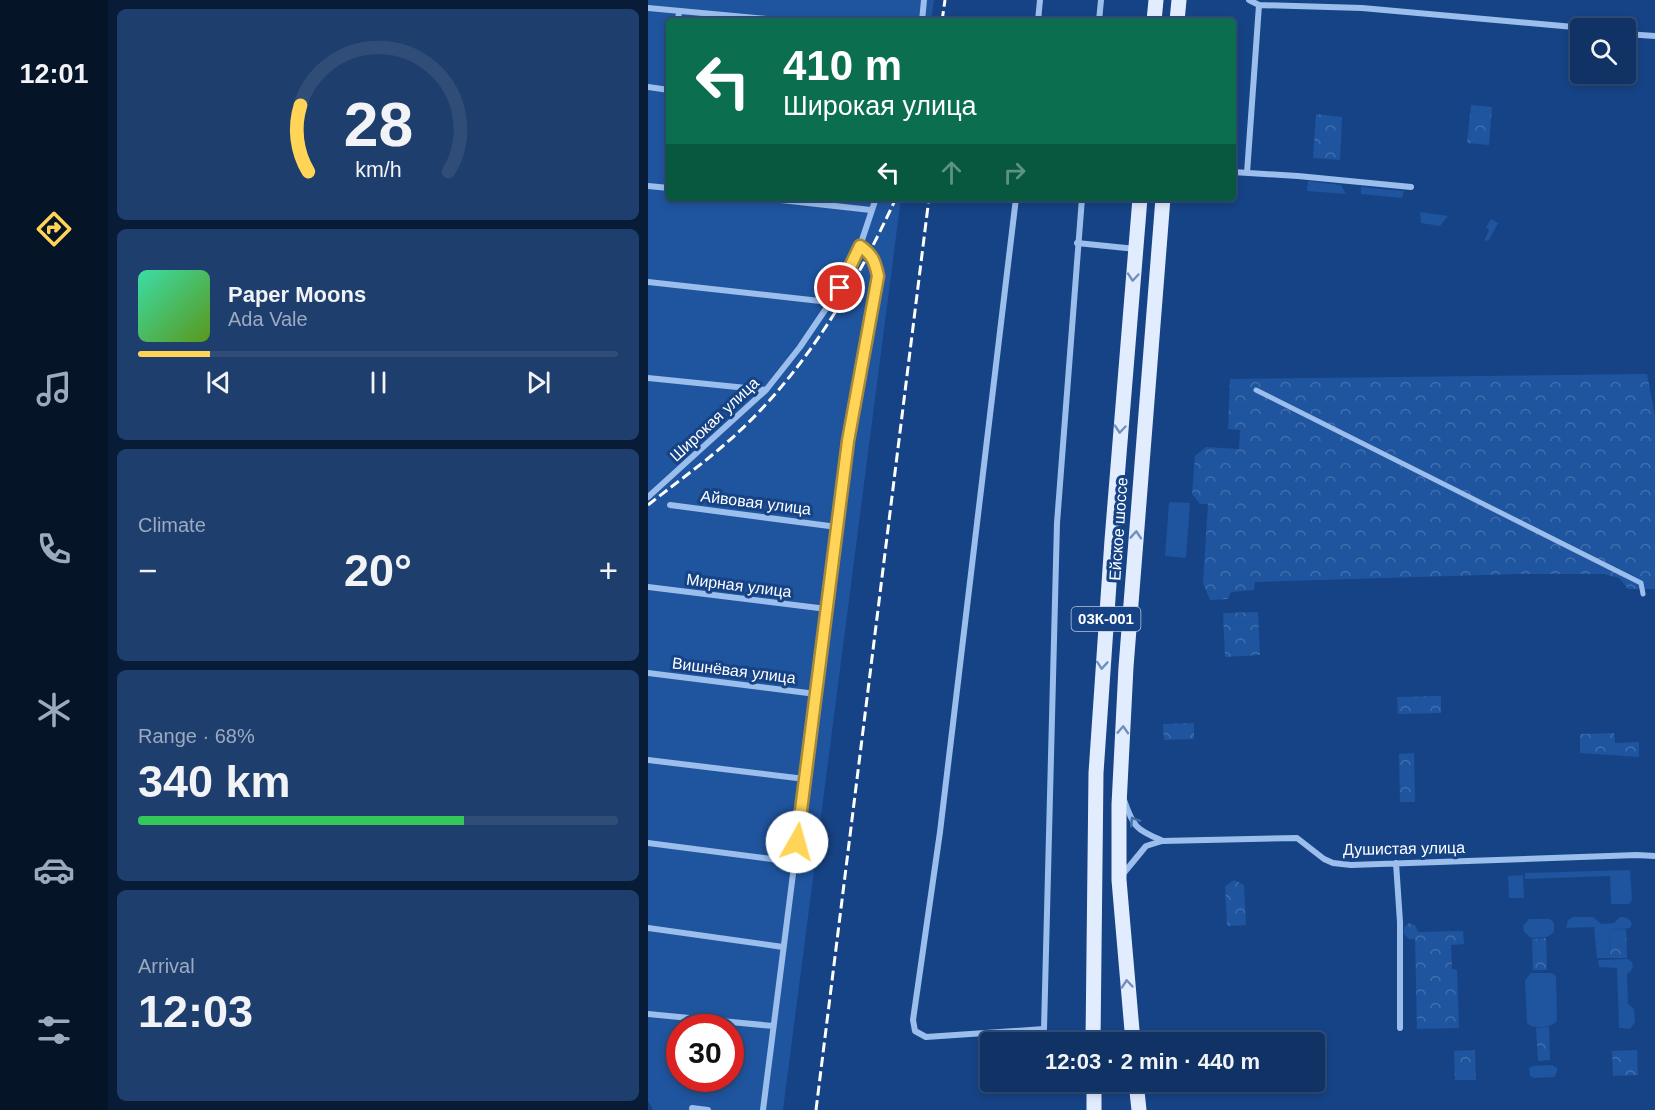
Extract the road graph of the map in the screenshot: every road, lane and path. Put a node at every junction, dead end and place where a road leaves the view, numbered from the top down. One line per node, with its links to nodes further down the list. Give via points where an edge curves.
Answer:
1 (924, 0): 14 (street)
2 (1040, 0): 15 (street)
3 (1101, 0): 16 (street)
4 (1156, 0): 17 (main road)
5 (1179, 0): 18 (main road)
6 (1249, 0): 8 (street)
7 (1362, 0): 10 (street)
8 (1259, 5): 10 (street); 25 (street)
9 (648, 8): 11 (street)
10 (1362, 8): 19 (street)
11 (680, 11): 12 (street); 13 (street)
12 (679, 18)
13 (756, 18)
14 (922, 18)
15 (1038, 18)
16 (1099, 18)
17 (1154, 18)
18 (1177, 18)
19 (1570, 27)
20 (1636, 35): 21 (street)
21 (1655, 36)
22 (648, 87): 23 (street)
23 (666, 90)
24 (1236, 172): 25 (street)
25 (1247, 173): 27 (street)
26 (648, 186): 28 (street)
27 (1411, 187)
28 (666, 188)
29 (790, 201): 35 (street)
30 (875, 201): 35 (street, Широкая улица)
31 (1016, 201): 36 (street, via 940,832 913,1020 915,1031 926,1037 1044,1029 1057,524)
32 (1082, 201): 36 (street)
33 (1140, 201): 38 (main road, Ейское шоссе / 03К-001)
34 (1163, 201): 54 (main road, Ейское шоссе / 03К-001, one-way to 34, via 1127,644)
35 (871, 210): 37 (street, Широкая улица)
36 (1077, 243): 38 (street)
37 (860, 246): 40 (street, Широкая улица); 46 (street, via 871,253 878,276 848,441)
38 (1136, 249): 66 (main road, Ейское шоссе / 03К-001, one-way to 66, via 1096,773)
39 (648, 282): 40 (street)
40 (829, 302): 42 (street, Широкая улица)
41 (648, 378): 42 (street)
42 (766, 390): 44 (street, Широкая улица)
43 (1256, 390): 48 (street, via 1641,583)
44 (648, 497)
45 (670, 505): 46 (street, Айвовая улица)
46 (837, 527): 49 (street)
47 (648, 587): 49 (street, Мирная улица)
48 (1643, 594)
49 (827, 609): 51 (street)
50 (648, 672): 51 (street, Вишнёвая улица)
51 (816, 694): 53 (street)
52 (648, 760): 53 (street)
53 (805, 779): 58 (street)
54 (1120, 788): 55 (street, one-way to 54, via 1135,827); 60 (main road, Ейское шоссе / 03К-001)
55 (1162, 841): 59 (street, Душистая улица, via 1293,838 1333,863); 60 (street, via 1144,848)
56 (648, 843): 58 (street)
57 (1655, 856): 59 (street, Душистая улица)
58 (794, 862): 62 (street)
59 (1396, 863): 65 (street)
60 (1119, 880): 67 (main road, Ейское шоссе / 03К-001, one-way to 60)
61 (648, 928): 62 (street)
62 (783, 947): 64 (street)
63 (648, 1014): 64 (street)
64 (773, 1026): 73 (street)
65 (1400, 1028)
66 (1093, 1032)
67 (1132, 1032)
68 (1094, 1092): 74 (main road)
69 (1137, 1092): 71 (main road)
70 (692, 1108): 72 (street)
71 (1139, 1108)
72 (708, 1110)
73 (763, 1110)
74 (1094, 1110)

